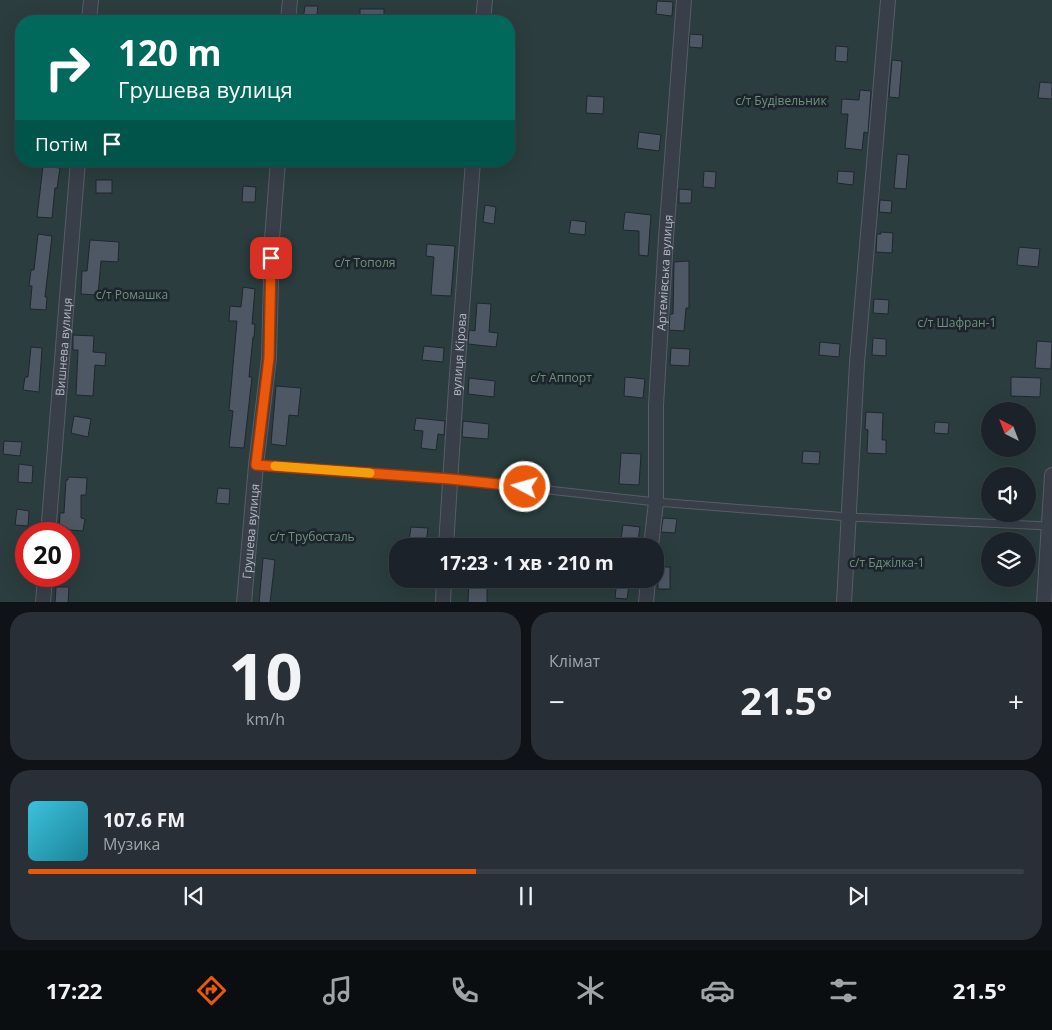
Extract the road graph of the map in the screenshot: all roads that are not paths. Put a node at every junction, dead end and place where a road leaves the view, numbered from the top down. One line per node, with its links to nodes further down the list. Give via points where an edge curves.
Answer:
1 (91, 0): 6 (street)
2 (290, 0): 7 (street)
3 (485, 0): 8 (street)
4 (684, 0): 15 (street, Артемівська вулиця, via 656,405)
5 (888, 0): 16 (street, via 857,363)
6 (90, 15)
7 (289, 15)
8 (484, 15)
9 (78, 167): 17 (street, Вишнева вулиця)
10 (278, 167): 12 (street, Грушева вулиця, via 269,358)
11 (473, 167): 14 (street, вулиця Кірова)
12 (256, 465): 14 (lane); 25 (street, Грушева вулиця)
13 (1052, 475): 18 (street)
14 (450, 479): 15 (lane); 19 (street, вулиця Кірова)
15 (656, 502): 16 (lane); 20 (street, Артемівська вулиця)
16 (849, 517): 18 (lane); 28 (street)
17 (49, 522)
18 (1049, 526): 29 (street)
19 (446, 538)
20 (652, 538)
21 (45, 587): 24 (street)
22 (444, 588): 26 (street)
23 (647, 588): 27 (street)
24 (44, 602)
25 (244, 602)
26 (443, 602)
27 (646, 602)
28 (844, 602)
29 (1044, 602)

